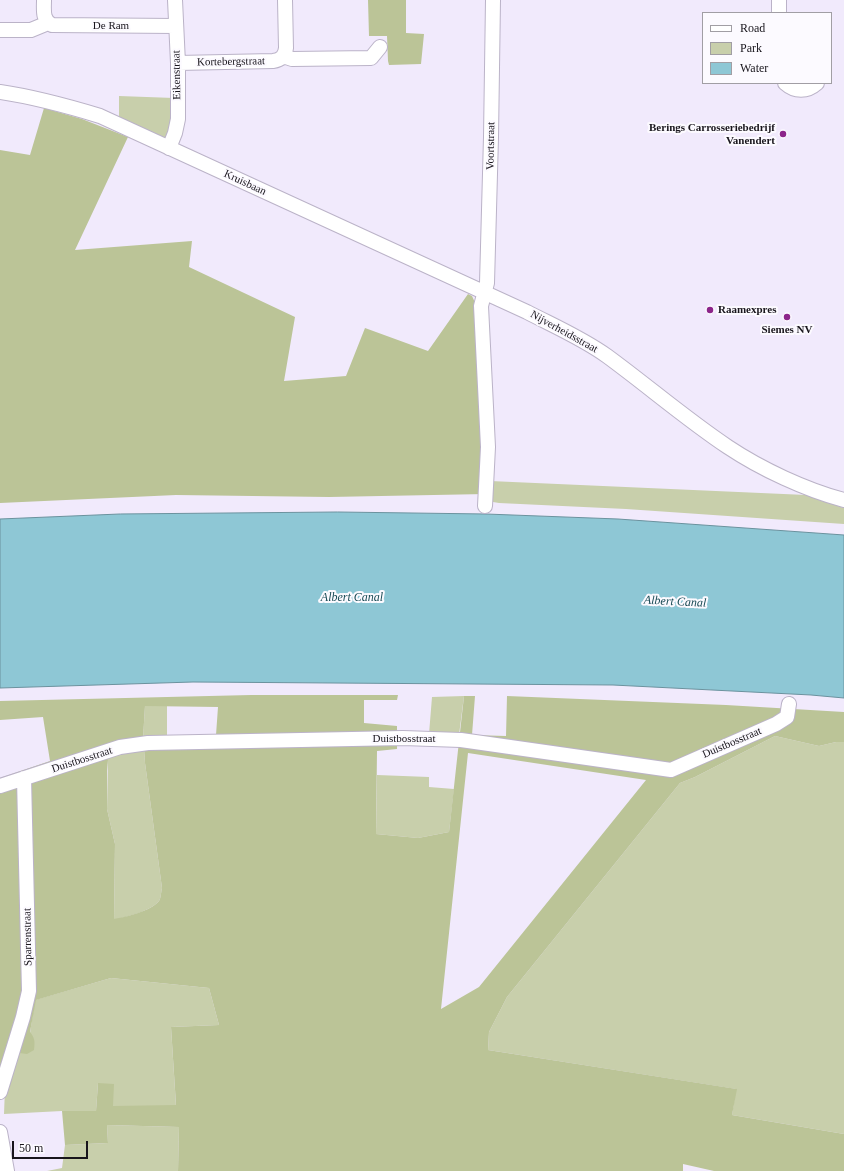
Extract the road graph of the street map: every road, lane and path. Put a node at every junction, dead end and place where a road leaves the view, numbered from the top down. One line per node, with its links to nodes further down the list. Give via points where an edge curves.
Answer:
1 (44, 0): 7 (street, via 44,13)
2 (175, 0): 8 (street, Eikenstraat)
3 (285, 0): 11 (street, via 286,48)
4 (493, 0): 17 (street, Voortstraat, via 487,283)
5 (779, 0): 6 (street)
6 (779, 12)
7 (48, 22): 8 (street, De Ram, via 52,25); 9 (street, via 31,30)
8 (176, 26): 12 (street, Eikenstraat)
9 (0, 30)
10 (380, 47): 11 (street, Kortebergstraat, via 372,58 292,59)
11 (283, 56): 12 (street, Kortebergstraat, via 277,61)
12 (178, 63): 16 (street, Eikenstraat, via 178,119)
13 (786, 84): 14 (street, via 795,90 812,88)
14 (816, 84)
15 (0, 92): 16 (street, Kruisbaan, via 28,96 100,116)
16 (169, 148): 17 (street, Kruisbaan)
17 (484, 292): 18 (street, Nijverheidsstraat, via 579,338 606,355 728,447 754,462); 19 (street, via 481,306 488,446)
18 (844, 500)
19 (485, 506)
20 (789, 704): 21 (street, Duistbosstraat, via 787,717 776,724 671,770 461,740 403,738 148,743 120,747)
21 (24, 778): 22 (street, Duistbosstraat); 23 (street, Sparrenstraat, via 29,992)
22 (0, 786)
23 (0, 1092)
24 (0, 1132): 25 (street)
25 (7, 1171)

